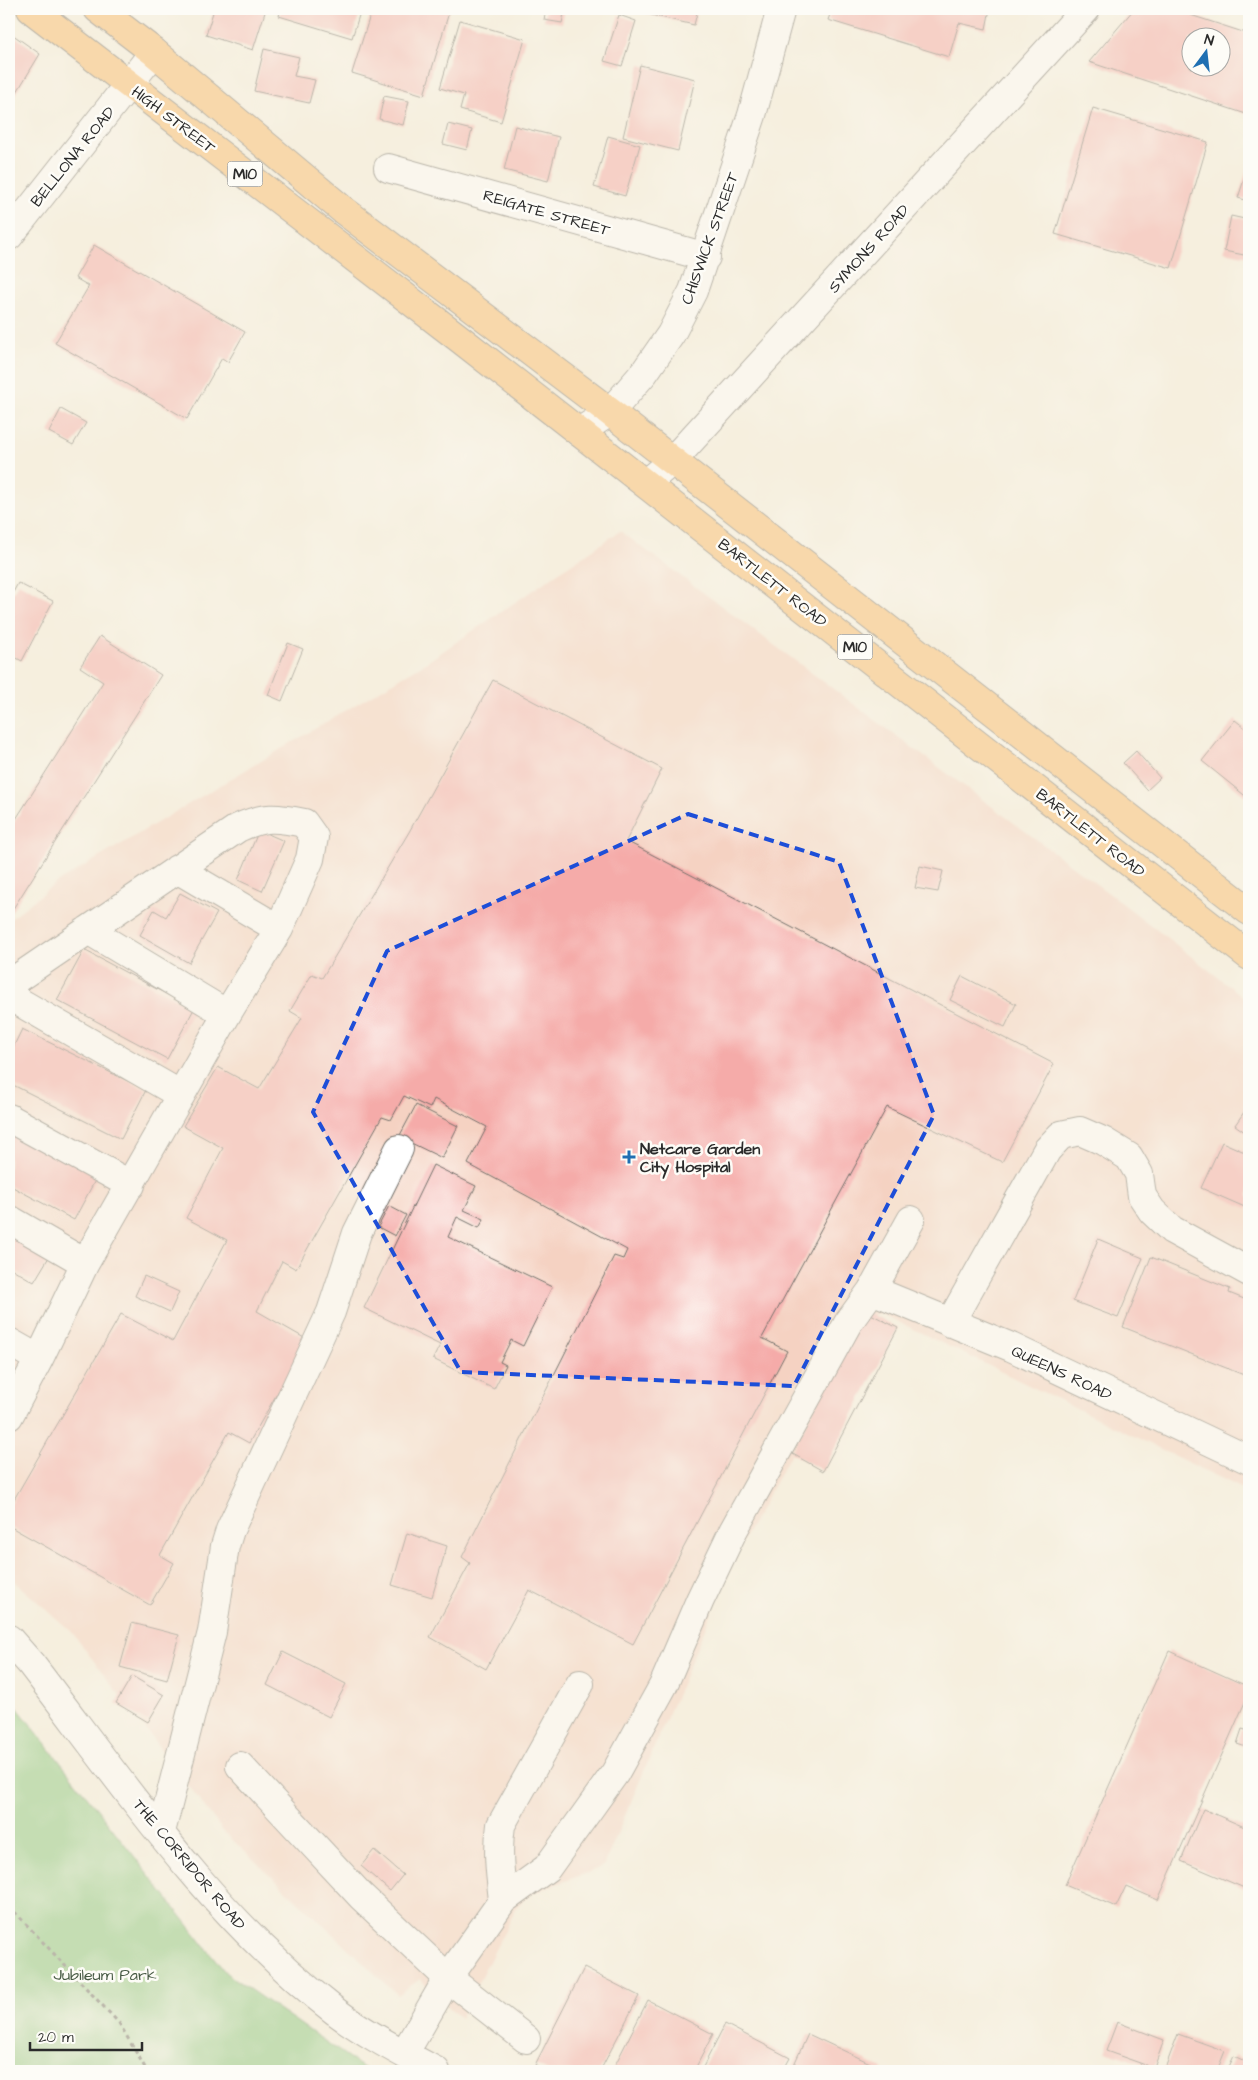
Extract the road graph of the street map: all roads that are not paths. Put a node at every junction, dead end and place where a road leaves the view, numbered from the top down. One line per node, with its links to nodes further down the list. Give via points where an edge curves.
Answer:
1 (31, 9): 6 (main road, HIGH STREET / M10)
2 (98, 9): 5 (main road, M10)
3 (781, 9): 9 (street, CHISWICK STREET, via 752,114)
4 (1086, 9): 13 (street, SYMONS ROAD)
5 (154, 52): 6 (street, BELLONA ROAD); 11 (main road, BARTLETT ROAD / M10, via 343,210)
6 (129, 85): 8 (street, BELLONA ROAD); 10 (main road, HIGH STREET / M10)
7 (388, 168): 9 (street, REIGATE STREET)
8 (9, 236)
9 (706, 257): 11 (street, CHISWICK STREET, via 671,334 644,373)
10 (460, 339): 12 (main road, BARTLETT ROAD / M10)
11 (610, 412): 12 (street, CHISWICK STREET); 13 (main road, BARTLETT ROAD / M10)
12 (579, 432): 14 (main road, BARTLETT ROAD / M10)
13 (672, 461): 14 (street, SYMONS ROAD); 16 (main road, BARTLETT ROAD / M10)
14 (646, 483): 19 (main road, BARTLETT ROAD / M10)
15 (177, 869): 17 (street); 17 (street, via 257,819 280,818 304,823 314,837 310,859); 18 (street)
16 (1249, 911)
17 (279, 929): 22 (street)
18 (88, 930): 20 (street); 22 (street)
19 (1249, 956)
20 (9, 984)
21 (9, 996): 23 (street)
22 (227, 1014): 23 (street)
23 (181, 1095): 26 (street)
24 (9, 1118): 26 (street)
25 (399, 1149): 40 (street, via 357,1233 332,1312 230,1530 212,1632)
26 (131, 1185): 29 (street)
27 (9, 1219): 29 (street)
28 (911, 1220): 31 (street)
29 (85, 1263): 34 (street)
30 (1249, 1272): 32 (street, via 1172,1230 1152,1211 1142,1196 1138,1174 1129,1157 1080,1131 1061,1134 1048,1150)
31 (872, 1290): 32 (street, QUEENS ROAD); 41 (street, via 848,1323 733,1531 663,1686 615,1772 547,1868)
32 (950, 1323): 36 (street, QUEENS ROAD, via 1011,1347)
33 (9, 1342): 34 (street)
34 (39, 1359): 35 (street)
35 (9, 1416)
36 (1249, 1460)
37 (9, 1639): 40 (street, THE CORRIDOR ROAD)
38 (580, 1684): 41 (street, via 501,1825 498,1859)
39 (240, 1766): 42 (street, via 361,1896)
40 (161, 1832): 44 (street, THE CORRIDOR ROAD, via 230,1915 281,1966 336,2012)
41 (503, 1900): 42 (street)
42 (448, 1978): 43 (street); 44 (street)
43 (526, 2039)
44 (404, 2054): 45 (street, THE CORRIDOR ROAD)
45 (436, 2071)

